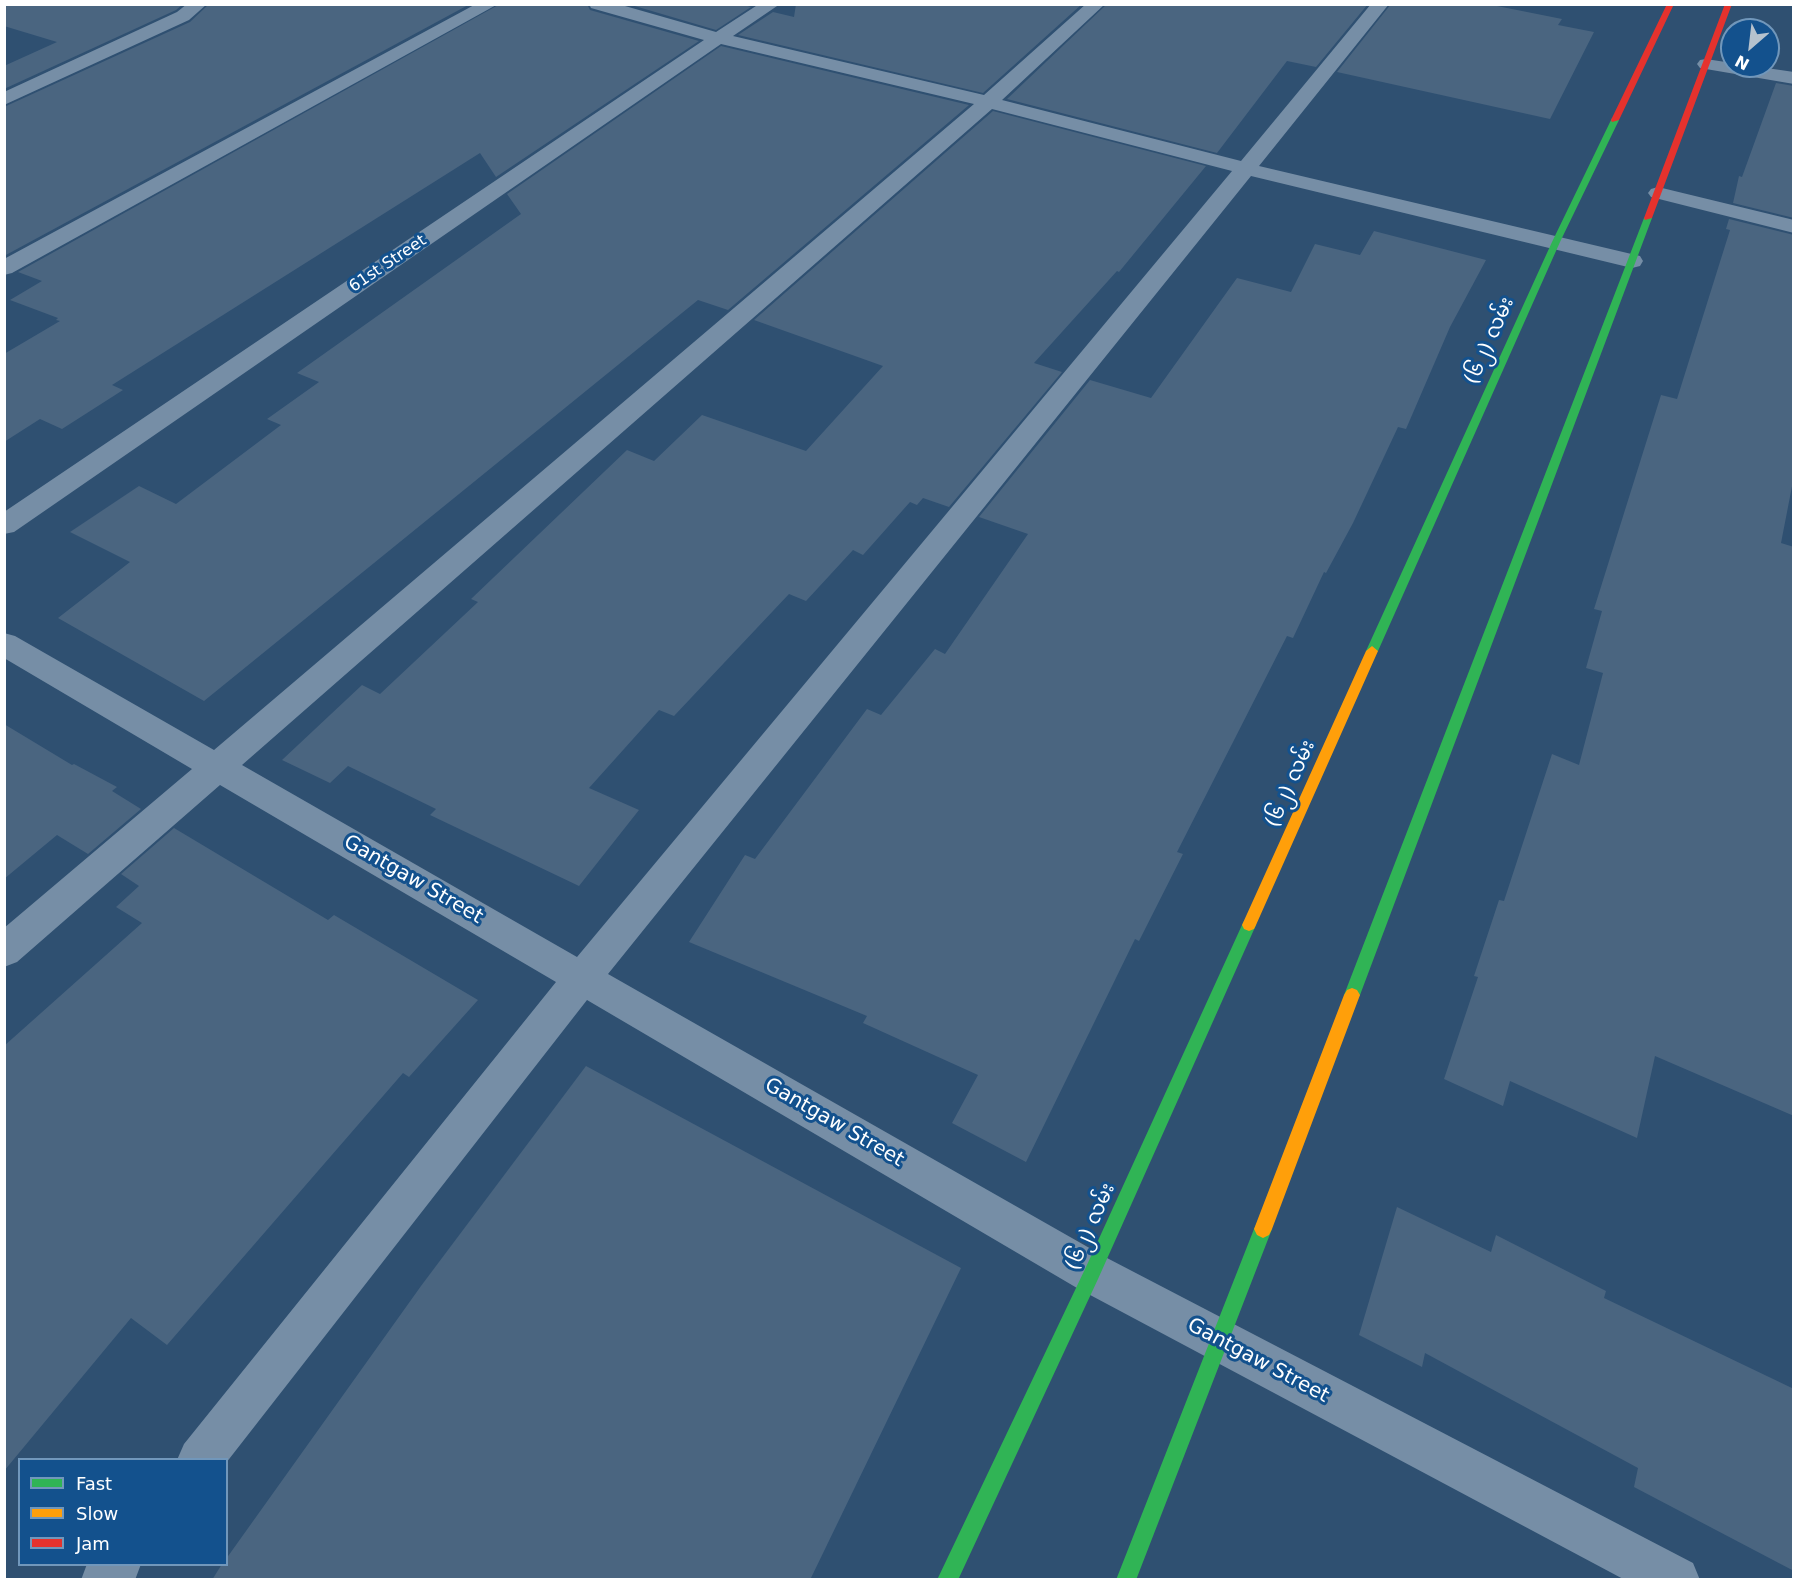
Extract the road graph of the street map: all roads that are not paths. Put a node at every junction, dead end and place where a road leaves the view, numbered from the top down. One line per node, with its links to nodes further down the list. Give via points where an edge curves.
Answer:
1 (199, 4): 12 (street, via 194,11)
2 (490, 4): 19 (street)
3 (597, 4): 9 (street)
4 (772, 4): 9 (street, 61st Street)
5 (1097, 4): 13 (street)
6 (1381, 4): 14 (street)
7 (1671, 4): 17 (main road, (၆၂) လမ်း)
8 (1729, 4): 10 (main road)
9 (718, 38): 13 (street); 20 (street, 61st Street)
10 (1706, 64): 11 (street); 15 (main road)
11 (1794, 78)
12 (4, 99)
13 (988, 102): 14 (street); 22 (street)
14 (1247, 169): 17 (street); 24 (street)
15 (1658, 193): 16 (street); 18 (main road)
16 (1794, 227)
17 (1556, 242): 18 (street); 25 (main road, (၆၂) လမ်း)
18 (1632, 261): 26 (main road)
19 (4, 268)
20 (4, 525)
21 (4, 644): 22 (street, Gantgaw Street)
22 (215, 767): 23 (street); 24 (street, Gantgaw Street)
23 (4, 951)
24 (583, 977): 25 (street, Gantgaw Street); 27 (street)
25 (1092, 1273): 26 (street, Gantgaw Street); 30 (main road, (၆၂) လမ်း)
26 (1220, 1341): 31 (main road); 32 (street, Gantgaw Street)
27 (202, 1458)
28 (116, 1566): 29 (street)
29 (105, 1580)
30 (947, 1580)
31 (1126, 1580)
32 (1676, 1580)

